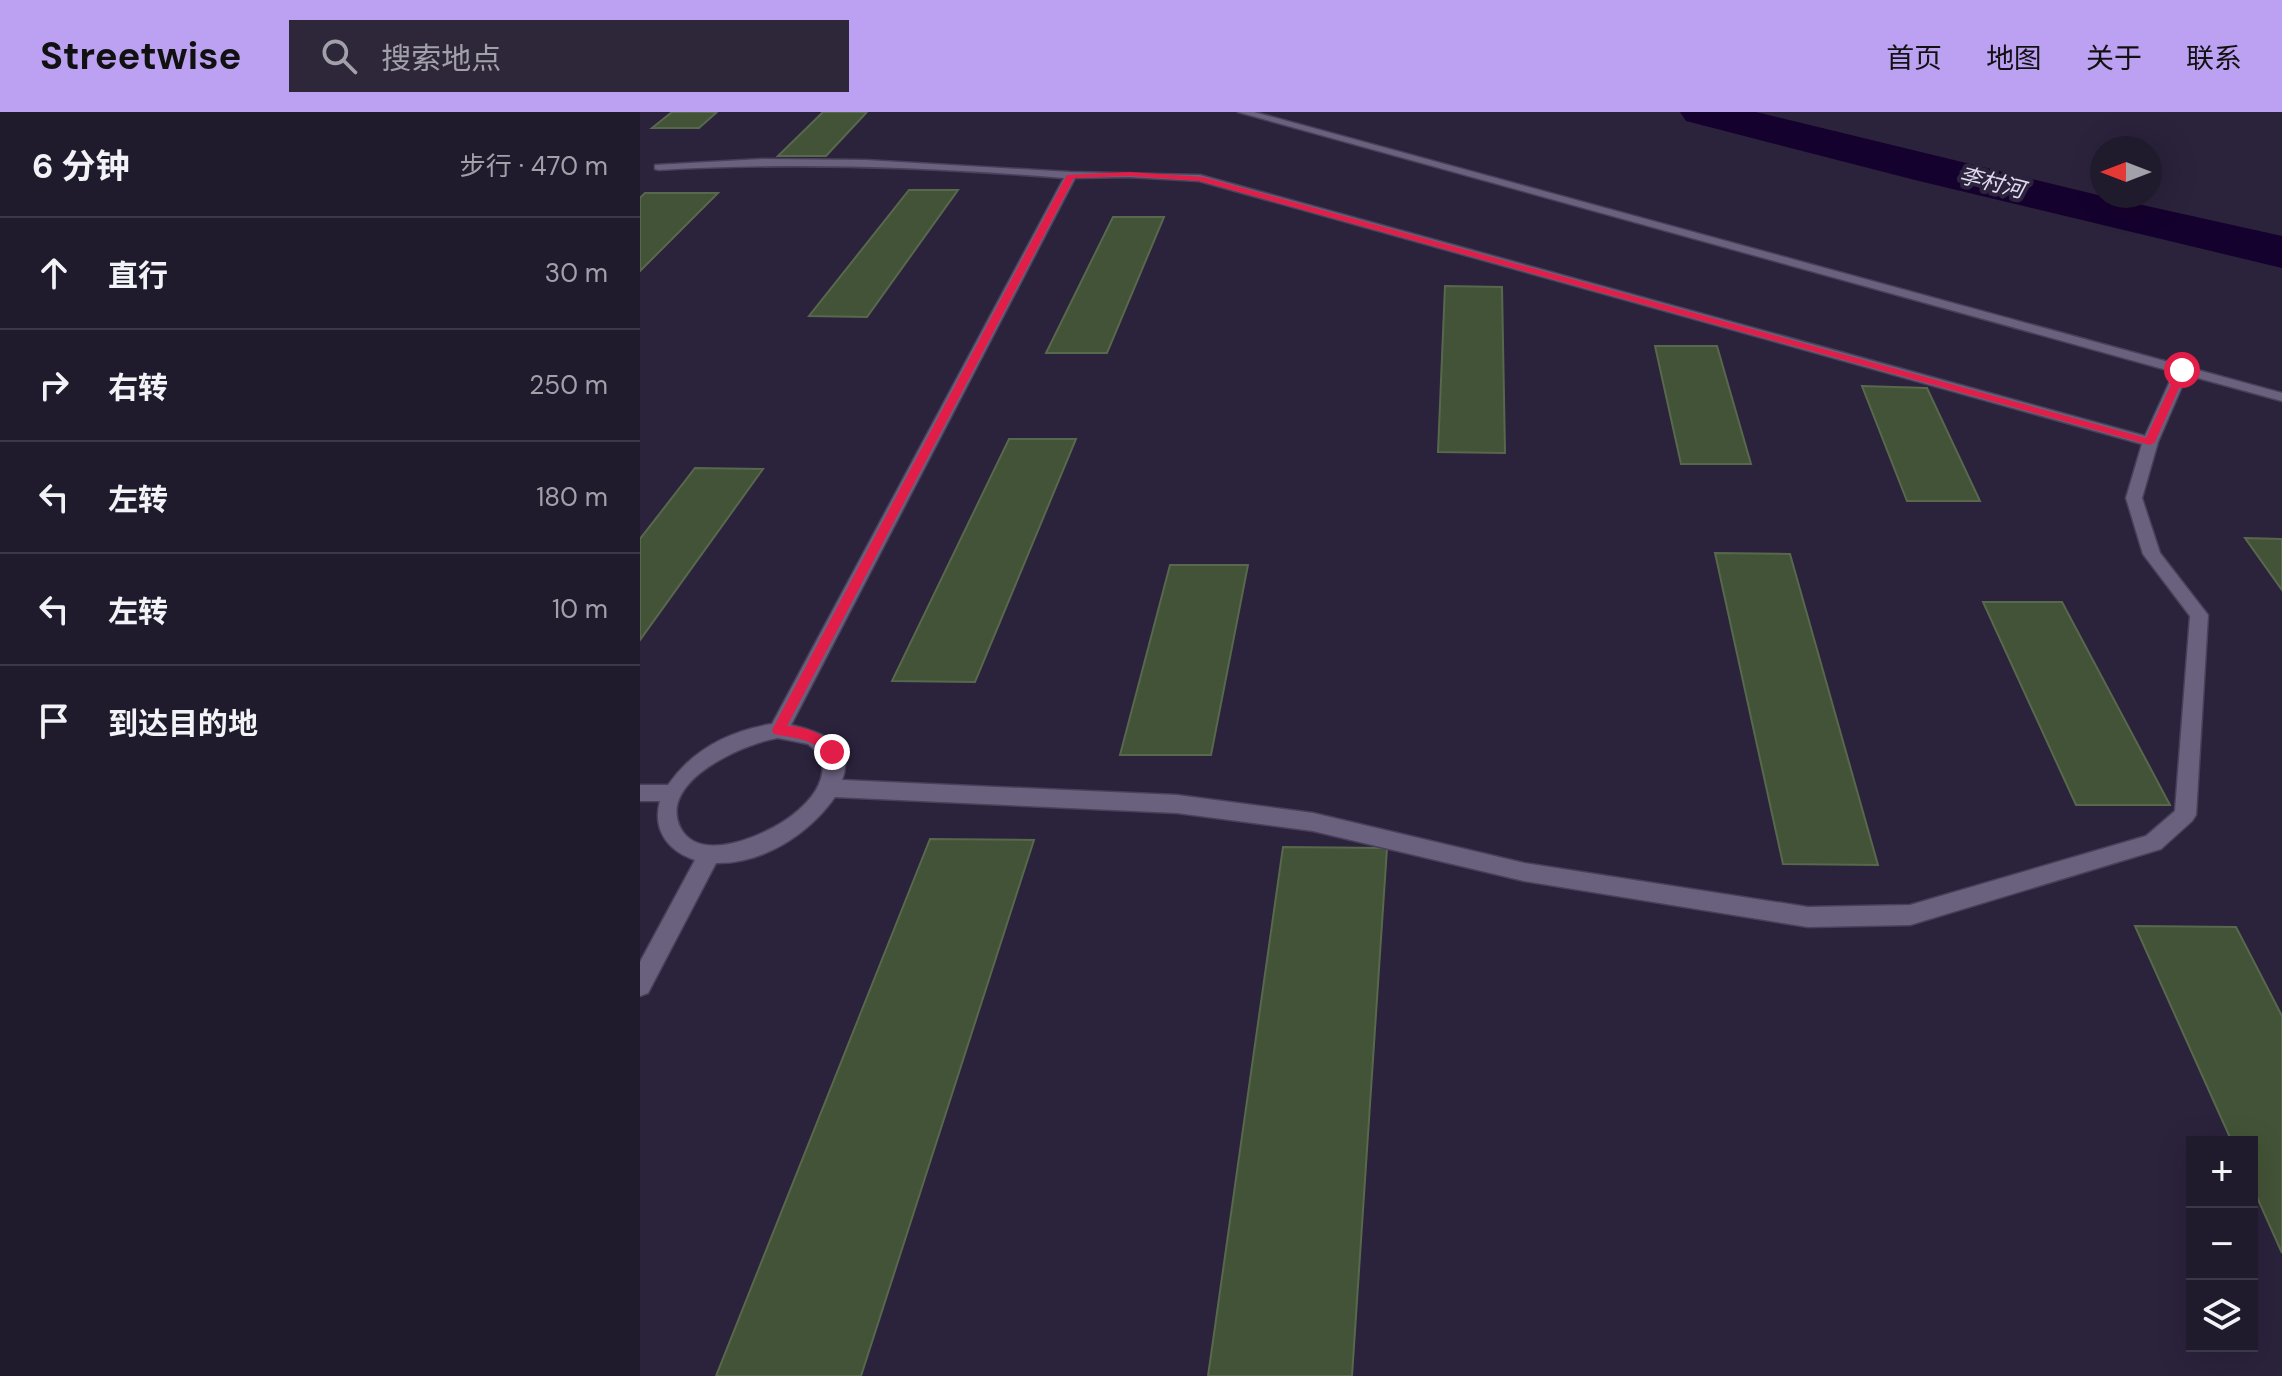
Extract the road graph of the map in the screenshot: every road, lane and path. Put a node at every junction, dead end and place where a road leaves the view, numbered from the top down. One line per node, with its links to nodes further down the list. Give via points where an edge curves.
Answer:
1 (1243, 112): 4 (lane)
2 (659, 167): 3 (lane, via 804,161)
3 (1071, 175): 6 (lane, via 1200,178); 7 (lane)
4 (2182, 370): 5 (lane); 6 (lane)
5 (2282, 397)
6 (2150, 442): 8 (lane, via 2134,498 2152,554 2199,615 2185,815 2153,843 1910,915 1808,917 1524,872 1313,822 1177,804)
7 (778, 730): 8 (lane, via 820,739 832,752 836,769); 10 (lane, via 729,743 687,774)
8 (830, 788): 11 (lane, via 795,829 752,849)
9 (640, 793): 10 (lane)
10 (673, 793): 11 (lane, via 667,827 675,841)
11 (709, 855): 12 (lane)
12 (640, 985)

